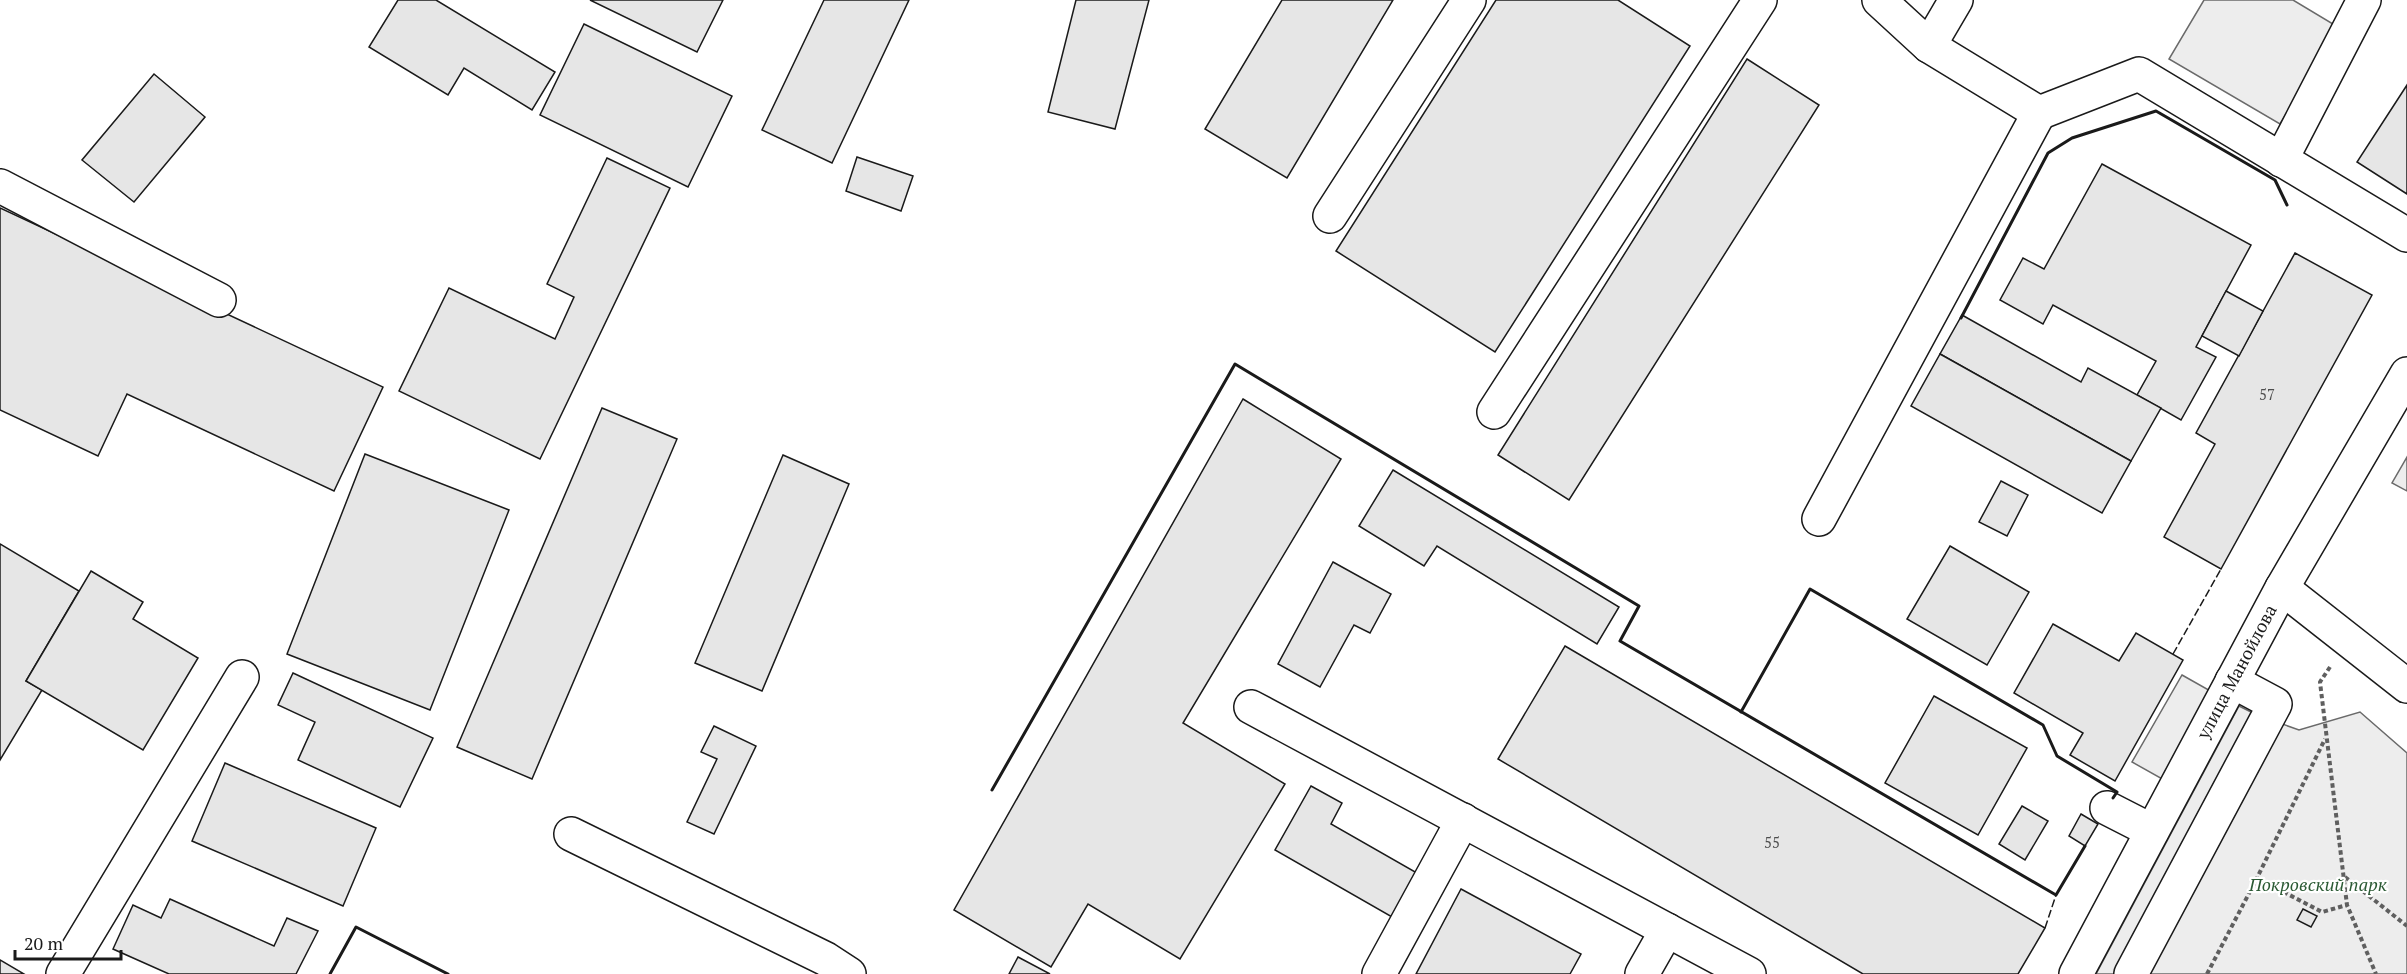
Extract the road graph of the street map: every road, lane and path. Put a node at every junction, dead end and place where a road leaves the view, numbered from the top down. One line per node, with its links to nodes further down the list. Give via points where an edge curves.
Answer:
1 (1468, 0): 10 (street)
2 (1760, 0): 14 (street)
3 (1878, 0): 6 (street)
4 (1956, 0): 6 (street)
5 (2364, 0): 8 (street)
6 (1929, 46): 7 (street)
7 (2039, 113): 8 (street, via 2139,74); 15 (street)
8 (2281, 160): 11 (street)
9 (0, 186): 12 (street)
10 (1330, 216)
11 (2407, 235)
12 (219, 300)
13 (2407, 374): 16 (street, улица Манойлова)
14 (1494, 412)
15 (1819, 519)
16 (2282, 588): 17 (street); 19 (street, улица Манойлова)
17 (2348, 639): 20 (street); 22 (path, via 2320,682)
18 (242, 677): 32 (street)
19 (2232, 681): 25 (street, улица Манойлова); 38 (street, via 2275,704)
20 (2407, 686)
21 (1251, 706): 24 (street)
22 (2325, 738): 27 (path); 28 (path)
23 (2107, 808): 25 (street)
24 (1463, 820): 31 (street); 34 (street)
25 (2152, 831): 37 (street, улица Манойлова)
26 (571, 834): 33 (street, via 826,959)
27 (2344, 876): 29 (path); 30 (path)
28 (2257, 878): 29 (path, via 2322,912); 39 (path)
29 (2347, 904): 40 (path)
30 (2407, 926)
31 (1667, 930): 35 (street); 36 (street)
32 (63, 974)
33 (849, 974)
34 (1379, 974)
35 (1642, 974)
36 (1749, 974)
37 (2076, 974)
38 (2131, 974)
39 (2207, 974)
40 (2376, 974)

